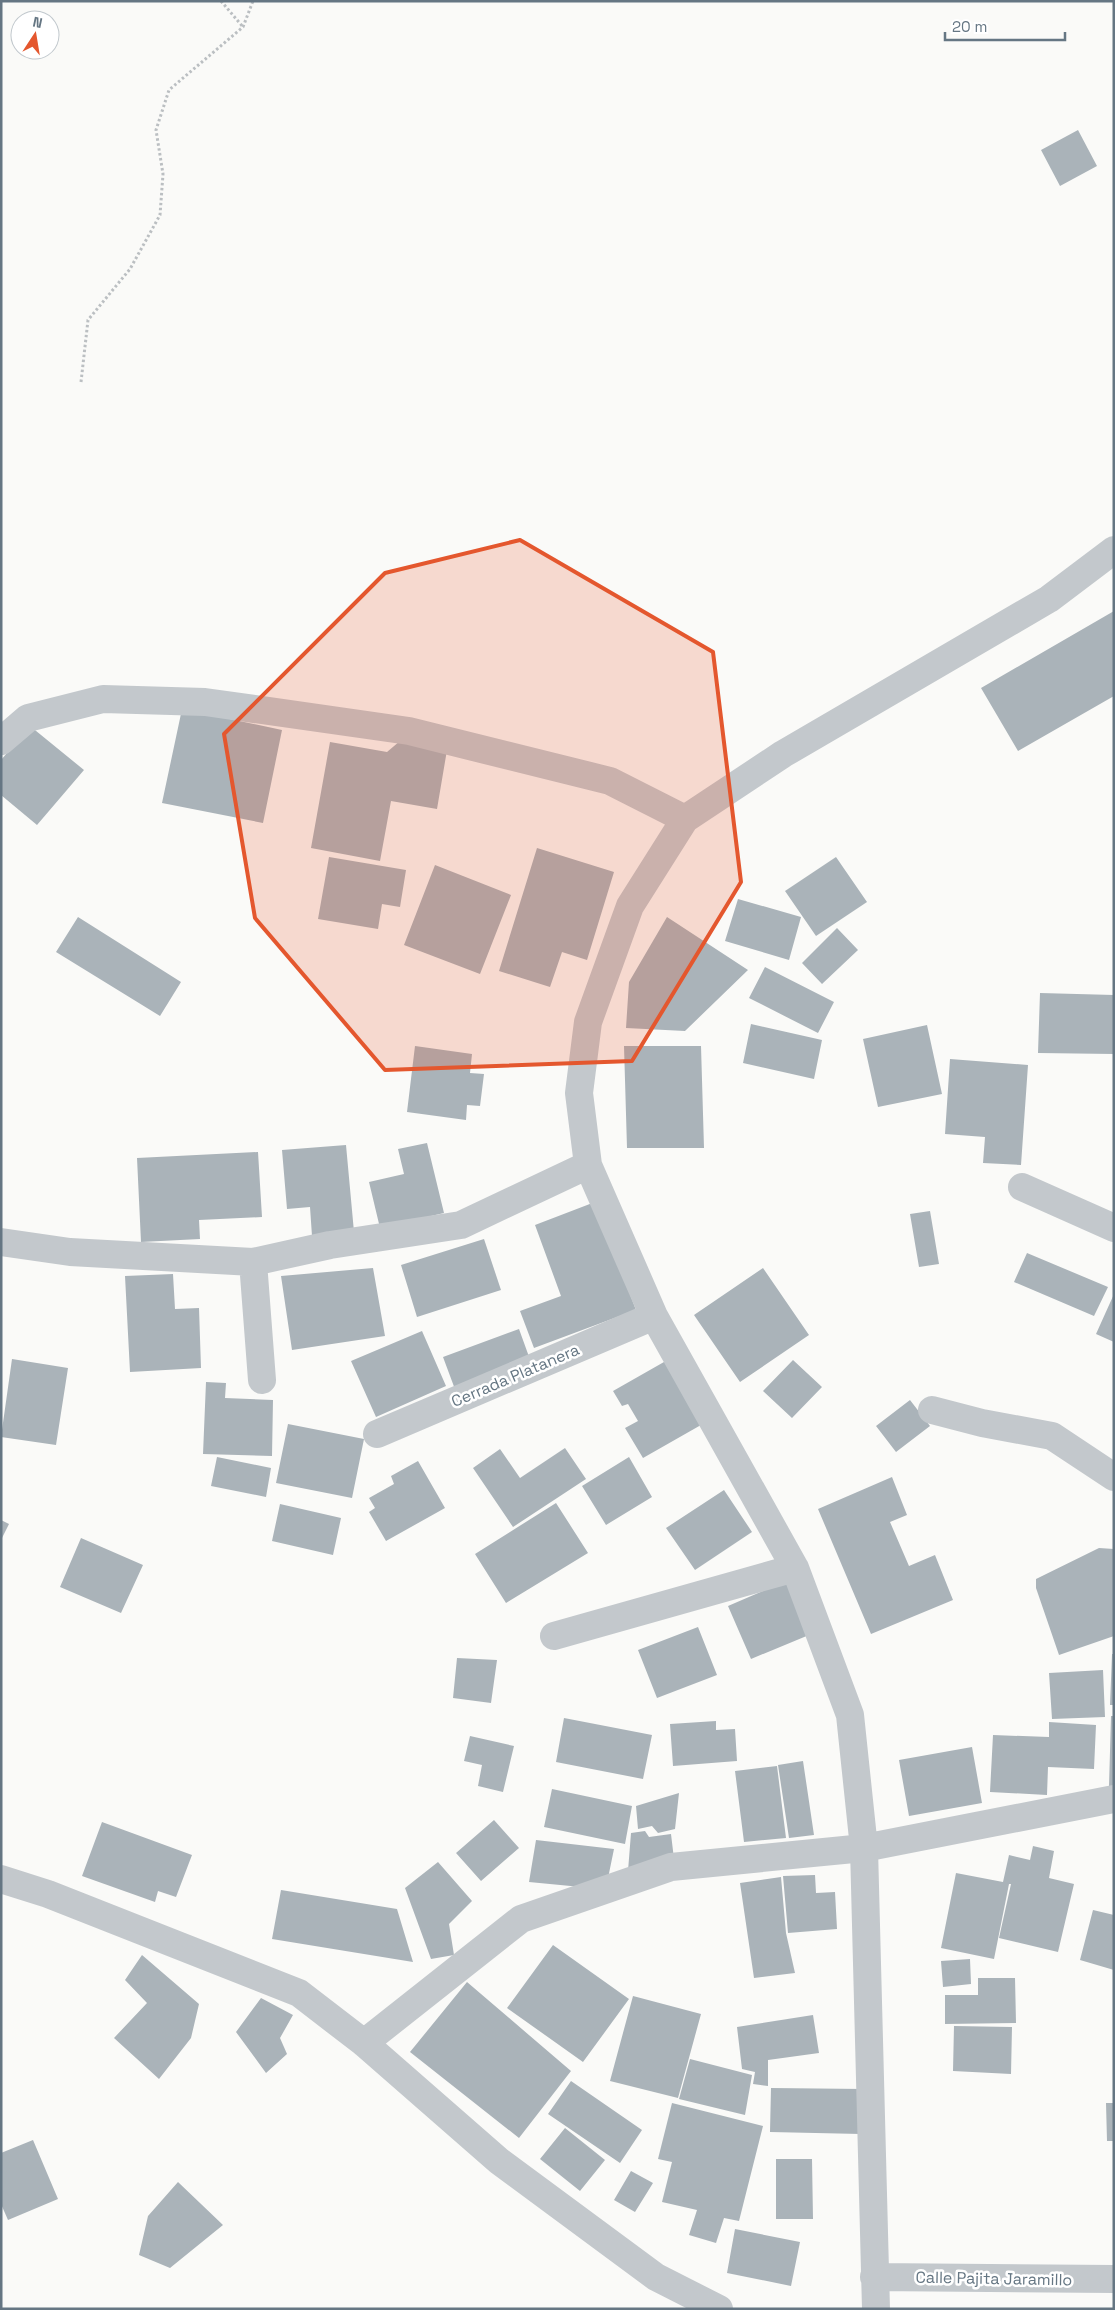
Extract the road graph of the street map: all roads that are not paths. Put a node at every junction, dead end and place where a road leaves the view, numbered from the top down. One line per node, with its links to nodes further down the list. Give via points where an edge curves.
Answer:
1 (1114, 550): 3 (street, via 1049,599 783,754)
2 (1, 740): 3 (street, via 28,718 103,699 205,702 409,731 610,781)
3 (685, 819): 4 (street, via 630,906 588,1022 579,1093)
4 (588, 1165): 8 (street, via 461,1225 330,1245); 9 (street)
5 (1022, 1187): 6 (street)
6 (1114, 1228)
7 (1, 1242): 8 (street, via 70,1252)
8 (253, 1262): 10 (street)
9 (654, 1316): 12 (street, Cerrada Platanera); 14 (street)
10 (262, 1380)
11 (932, 1410): 13 (street, via 1052,1436)
12 (377, 1434)
13 (1114, 1477)
14 (795, 1568): 15 (street); 17 (street, via 850,1715)
15 (554, 1636)
16 (1114, 1798): 17 (street)
17 (864, 1848): 19 (street, via 671,1867 521,1919); 20 (street)
18 (1, 1879): 19 (street, via 48,1894 299,1993)
19 (364, 2043): 22 (street, via 499,2161 656,2277)
20 (874, 2277): 21 (street, Calle Pajita Jaramillo); 23 (street)
21 (1114, 2279)
22 (719, 2309)
23 (876, 2309)

